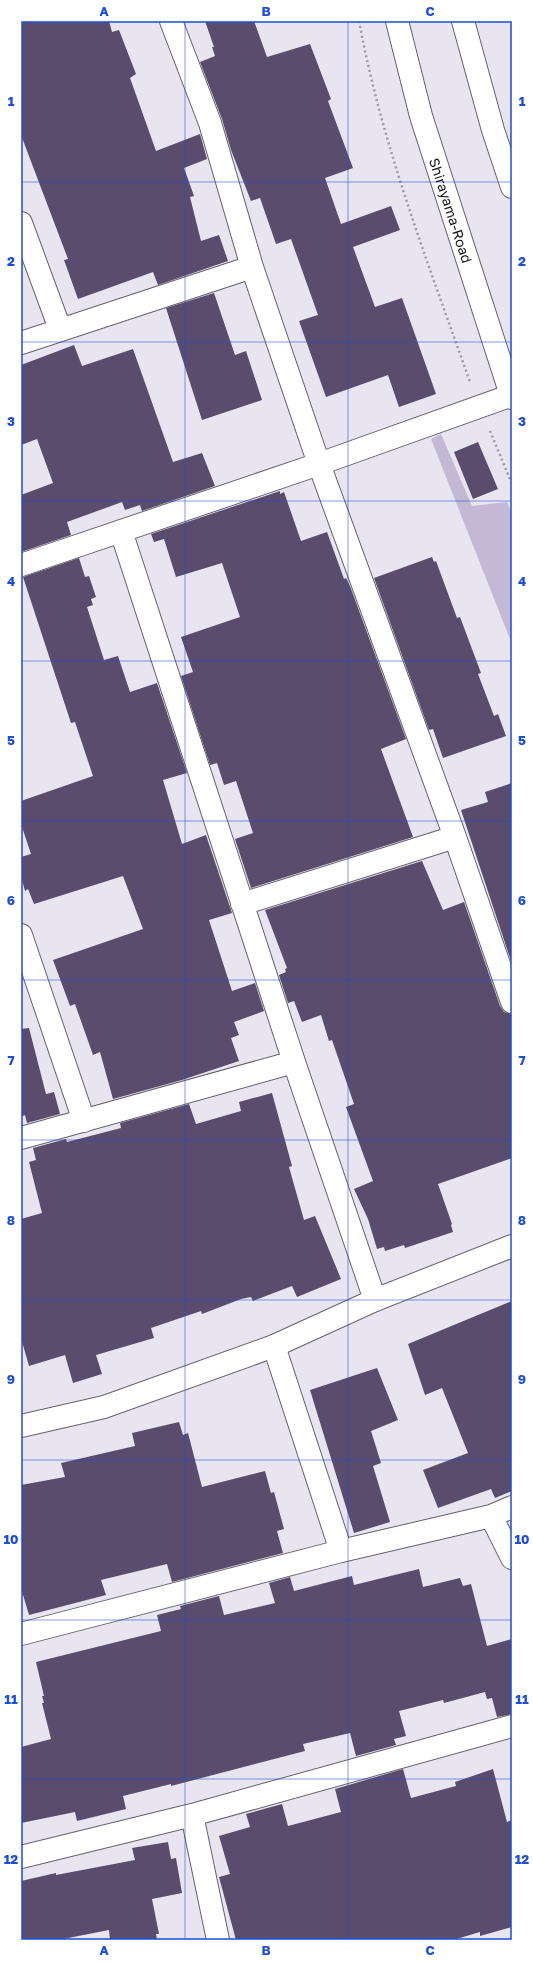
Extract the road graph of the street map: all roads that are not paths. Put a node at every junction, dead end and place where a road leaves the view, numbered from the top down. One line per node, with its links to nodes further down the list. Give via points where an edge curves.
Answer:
1 (171, 21): 6 (street, via 210,123)
2 (397, 21): 9 (street, Shirayama-Road, via 421,116)
3 (463, 21): 4 (street, via 493,130)
4 (512, 187)
5 (21, 223): 7 (street)
6 (252, 266): 7 (street); 10 (street)
7 (60, 329): 8 (street)
8 (21, 343)
9 (512, 396): 10 (street)
10 (319, 464): 11 (street); 13 (street)
11 (121, 531): 12 (street); 14 (street)
12 (21, 565)
13 (455, 836): 14 (street); 16 (street)
14 (242, 904): 17 (street)
15 (21, 935): 18 (street)
16 (512, 1002)
17 (294, 1062): 18 (street); 21 (street)
18 (84, 1121): 19 (street)
19 (21, 1138)
20 (512, 1246): 21 (street)
21 (375, 1300): 22 (street)
22 (274, 1346): 23 (street, via 104,1407); 26 (street)
23 (21, 1426)
24 (512, 1507): 25 (street)
25 (491, 1516): 26 (street); 27 (street)
26 (341, 1551): 28 (street)
27 (512, 1558)
28 (21, 1634)
29 (512, 1726): 30 (street)
30 (192, 1814): 31 (street); 32 (street)
31 (21, 1857)
32 (218, 1940)

